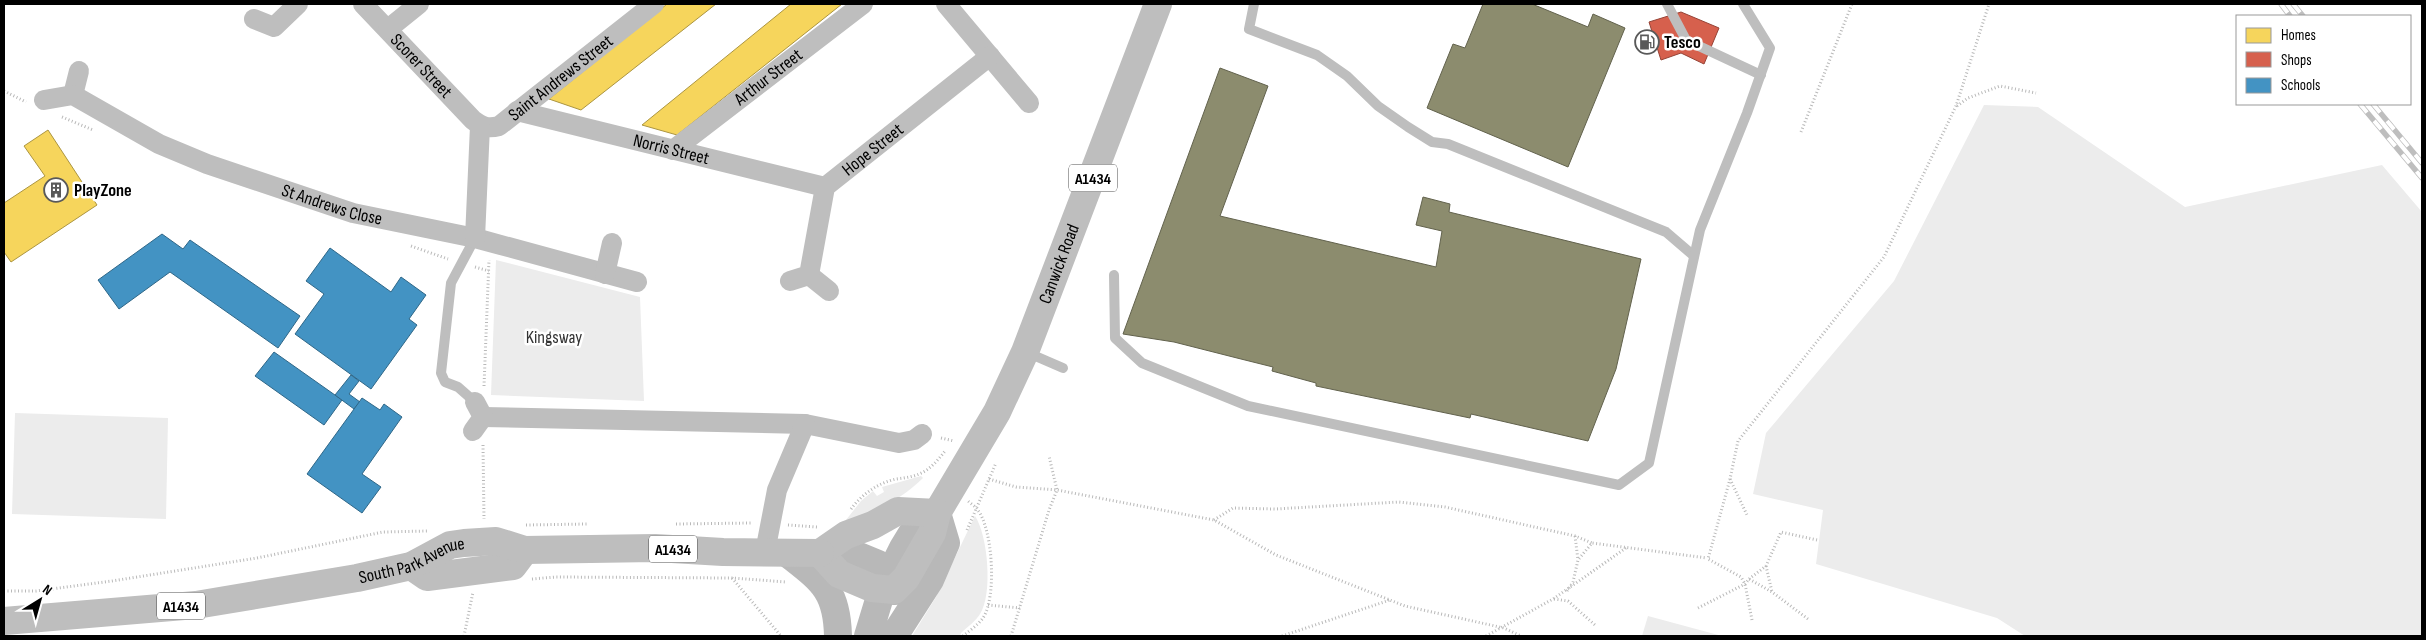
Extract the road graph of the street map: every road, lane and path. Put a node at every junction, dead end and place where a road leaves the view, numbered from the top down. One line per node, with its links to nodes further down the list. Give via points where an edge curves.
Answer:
1 (298, 4): 13 (street, via 274,27)
2 (363, 4): 14 (street, Scorer Street)
3 (419, 4): 14 (street)
4 (654, 4): 23 (street, Saint Andrews Street)
5 (863, 4): 26 (street, Arthur Street)
6 (946, 4): 15 (street)
7 (1158, 4): 37 (main road, Canwick Road / A1434)
8 (1254, 4): 30 (lane, via 1249,29 1317,55 1356,83 1378,106 1432,142 1448,144 1666,232)
9 (1667, 4): 17 (lane, via 1686,40)
10 (1743, 4): 17 (lane, via 1770,48)
11 (1852, 4): 25 (path)
12 (1989, 4): 22 (path)
13 (254, 19)
14 (388, 29): 24 (street, Scorer Street)
15 (990, 56): 21 (street); 27 (street, Hope Street)
16 (79, 71): 19 (street)
17 (1761, 75): 30 (lane, via 1703,222)
18 (2036, 93): 22 (path, via 2000,86)
19 (74, 95): 20 (street); 28 (street, St Andrews Close, via 159,144 207,164 353,213)
20 (44, 100)
21 (1029, 103)
22 (1956, 106): 45 (path, via 1884,257 1738,441)
23 (517, 110): 24 (street, Saint Andrews Street, via 499,126); 26 (street, Norris Street)
24 (480, 126): 28 (street)
25 (1800, 132)
26 (673, 150): 27 (street, Norris Street)
27 (825, 187): 32 (street, Hope Street)
28 (475, 238): 31 (street, St Andrews Close); 39 (lane, via 451,283 441,373 445,382 458,387)
29 (612, 243): 31 (street)
30 (1694, 256): 33 (lane, via 1649,463 1619,485 1248,406 1142,363 1115,338)
31 (605, 274): 35 (street, St Andrews Close)
32 (809, 275): 34 (street); 36 (street)
33 (1114, 275)
34 (790, 281)
35 (637, 282)
36 (829, 291)
37 (1025, 352): 38 (lane); 49 (main road, Canwick Road / A1434, via 997,412)
38 (1062, 368)
39 (477, 417): 40 (street)
40 (805, 424): 41 (street, via 899,443 914,440); 52 (street, via 777,490)
41 (922, 434)
42 (951, 440): 48 (path, via 928,469 873,488)
43 (1049, 456): 46 (path)
44 (989, 479): 46 (path, via 1016,487)
45 (1730, 479): 50 (path); 63 (path)
46 (1057, 490): 51 (path); 79 (path)
47 (978, 509): 78 (path, via 993,578)
48 (850, 510)
49 (937, 513): 58 (main road, via 898,511 873,525); 71 (main road, A1434, via 932,533 906,578); 86 (main road, via 946,543 930,580)
50 (1747, 515)
51 (1214, 520): 56 (path, via 1233,508 1399,502 1445,507); 77 (path, via 1276,555)
52 (770, 523): 54 (path); 58 (path); 62 (street)
53 (595, 524): 57 (path)
54 (671, 524)
55 (435, 530): 73 (path, via 383,532 257,558 36,591)
56 (1574, 536): 60 (path); 64 (path)
57 (523, 538): 62 (main road, South Park Avenue / A1434); 83 (main road, South Park Avenue / A1434, via 450,545 411,566 196,605)
58 (821, 540): 62 (main road, South Park Avenue / A1434); 71 (main road, via 839,574 862,585)
59 (1817, 540): 65 (path, via 1781,532)
60 (1592, 543): 61 (path); 64 (path)
61 (1626, 548): 63 (path); 74 (path)
62 (776, 553): 89 (main road, via 822,580 834,602)
63 (1708, 558): 70 (path, via 1741,577)
64 (1578, 560): 74 (path, via 1573,582)
65 (1766, 566): 68 (path); 75 (path)
66 (732, 578): 67 (path); 69 (path); 88 (path)
67 (528, 579)
68 (1749, 579): 70 (path); 75 (path)
69 (791, 583)
70 (1745, 584): 80 (path); 82 (path)
71 (889, 586): 86 (main road); 90 (main road)
72 (476, 587): 87 (path)
73 (4, 591)
74 (1566, 591): 76 (path)
75 (1772, 592): 81 (path)
76 (1553, 599): 84 (path, via 1568,600); 85 (path)
77 (1390, 600): 85 (path); 93 (path)
78 (988, 604): 79 (path); 91 (path, via 983,619)
79 (1020, 608): 92 (path)
80 (1698, 608)
81 (1808, 619)
82 (1752, 620)
83 (4, 621)
84 (1595, 625)
85 (1504, 628): 94 (path); 95 (path)
86 (896, 632)
87 (464, 636)
88 (781, 636)
89 (838, 636)
90 (868, 636)
91 (963, 636)
92 (1011, 636)
93 (1282, 636)
94 (1486, 636)
95 (1521, 636)

